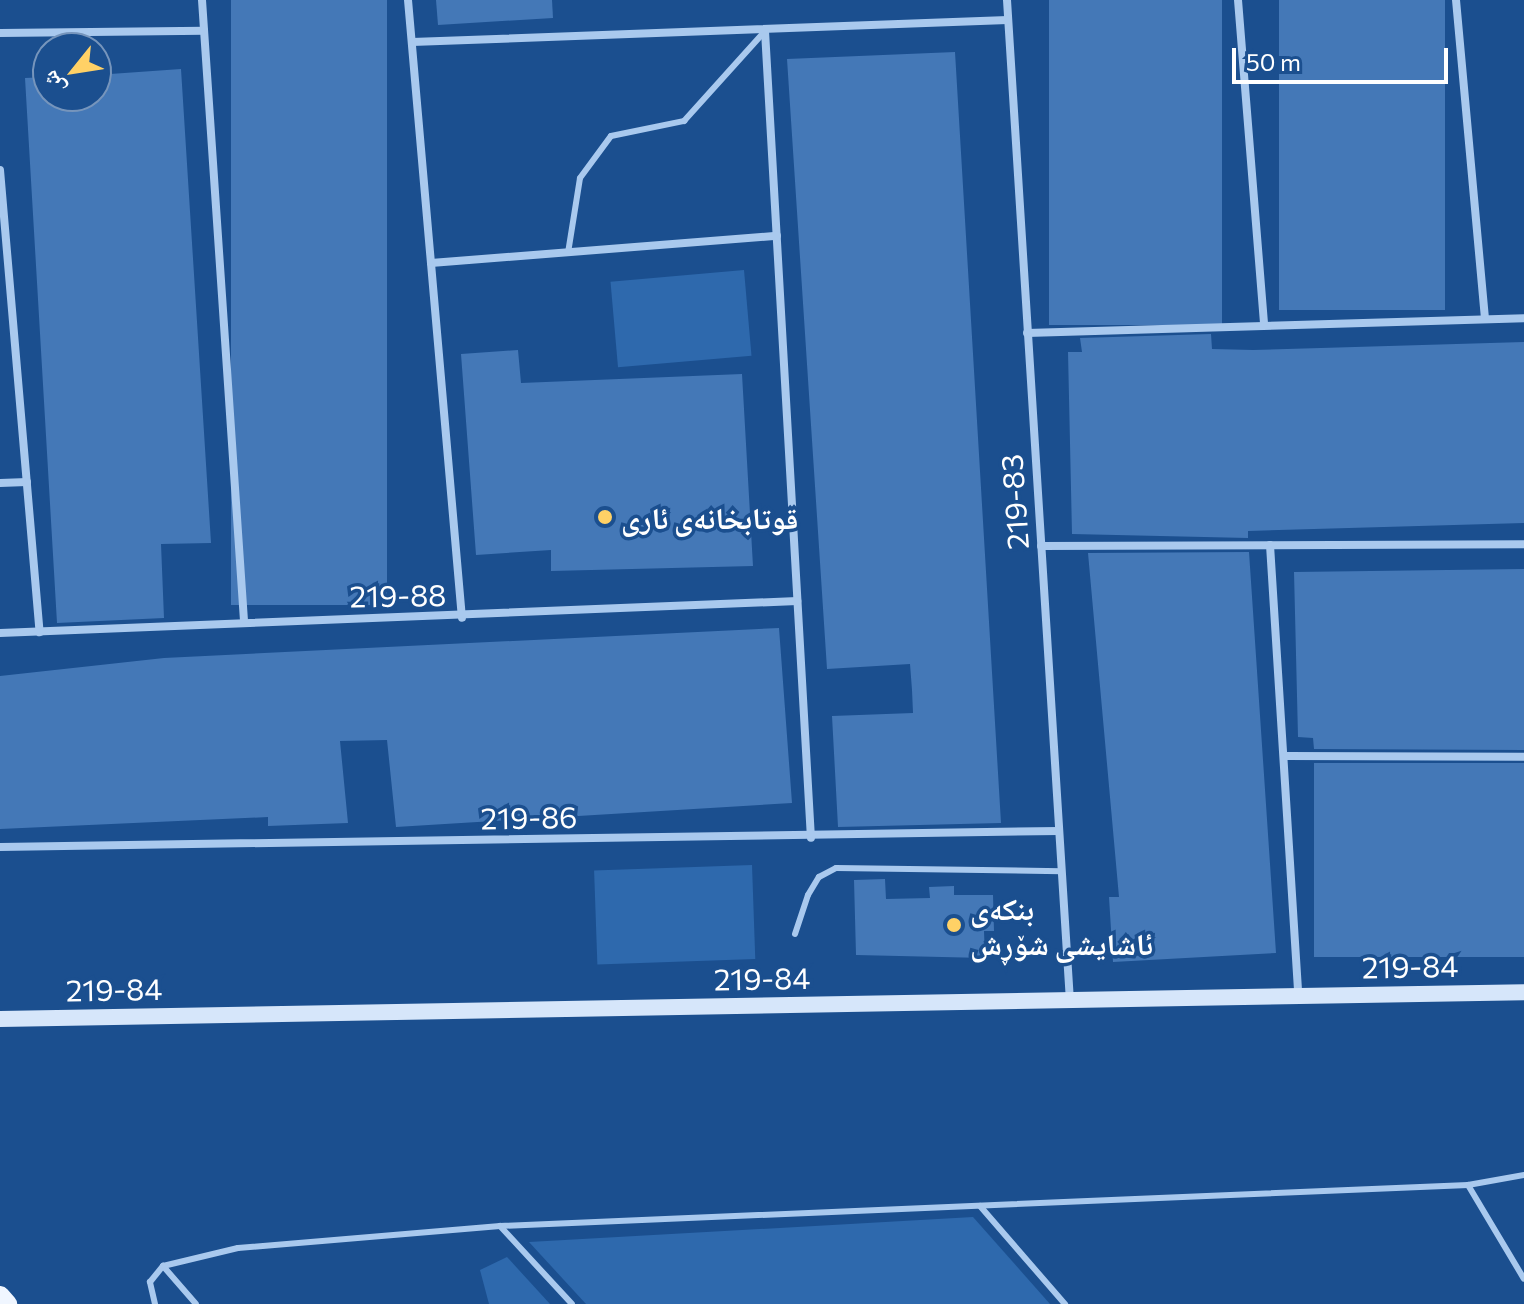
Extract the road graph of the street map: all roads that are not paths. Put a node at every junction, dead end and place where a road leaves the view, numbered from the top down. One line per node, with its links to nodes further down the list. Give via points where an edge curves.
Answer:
1 (202, 0): 7 (street)
2 (408, 0): 10 (street)
3 (1007, 0): 6 (street, 219-83)
4 (1238, 0): 18 (street)
5 (1456, 0): 17 (street)
6 (1008, 20): 8 (street); 19 (street, 219-83)
7 (204, 31): 9 (street); 27 (street)
8 (765, 31): 10 (street); 12 (street); 14 (lane, via 684,121 611,136 580,178)
9 (0, 33)
10 (412, 42): 15 (street)
11 (0, 170): 13 (street)
12 (777, 236): 14 (street); 25 (street)
13 (3, 245): 20 (street)
14 (568, 253): 15 (street)
15 (431, 263): 26 (street)
16 (1524, 318): 17 (street)
17 (1485, 319): 18 (street)
18 (1264, 325): 19 (street)
19 (1027, 333): 24 (street, 219-83)
20 (27, 482): 21 (street); 28 (street)
21 (0, 483)
22 (1524, 544): 23 (street)
23 (1270, 545): 24 (street); 30 (street)
24 (1041, 546): 32 (street, 219-83)
25 (797, 601): 26 (street, 219-88); 33 (street)
26 (462, 618): 27 (street, 219-88)
27 (244, 621): 28 (street, 219-88)
28 (40, 632): 29 (street, 219-88)
29 (0, 633)
30 (1287, 756): 31 (street); 38 (street)
31 (1524, 757)
32 (1059, 831): 33 (street, 219-86); 35 (street, 219-83)
33 (811, 838): 34 (street, 219-86)
34 (0, 847)
35 (1062, 871): 36 (lane, via 836,868 819,877); 39 (street, 219-83)
36 (795, 934)
37 (1524, 992): 38 (street, 219-84)
38 (1298, 995): 39 (street, 219-84)
39 (1070, 1000): 40 (street, 219-84)
40 (0, 1019)
41 (1524, 1175): 42 (lane)
42 (1468, 1185): 43 (lane); 46 (lane)
43 (980, 1206): 44 (lane); 52 (lane)
44 (500, 1226): 45 (lane, via 238,1248); 51 (lane)
45 (163, 1266): 49 (lane, via 150,1282); 50 (lane)
46 (1524, 1279)
47 (0, 1296): 48 (main road)
48 (7, 1304)
49 (155, 1304)
50 (196, 1304)
51 (572, 1304)
52 (1065, 1304)

